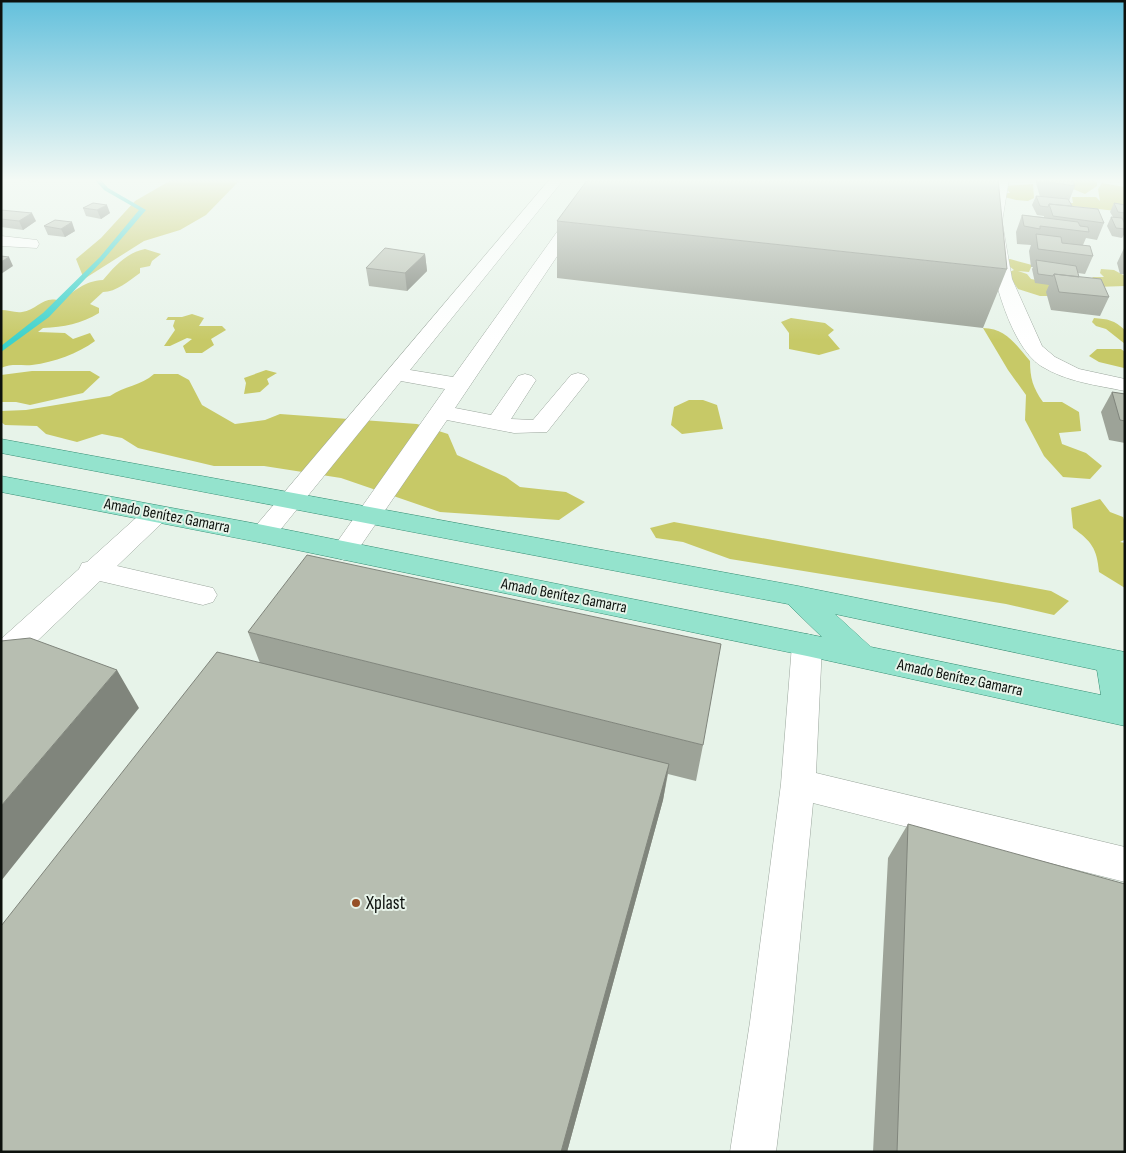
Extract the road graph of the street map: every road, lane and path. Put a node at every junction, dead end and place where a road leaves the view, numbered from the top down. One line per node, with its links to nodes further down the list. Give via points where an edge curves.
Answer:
1 (538, 233): 6 (street)
2 (552, 233): 6 (street)
3 (996, 233): 11 (street, via 1003,279 1032,349 1073,374)
4 (1, 241): 5 (street)
5 (31, 244)
6 (530, 257): 7 (street); 10 (street)
7 (397, 374): 10 (street); 16 (street)
8 (578, 379): 13 (street, via 539,427)
9 (525, 380): 13 (street)
10 (460, 385): 12 (street)
11 (1125, 385)
12 (442, 412): 13 (street); 18 (street)
13 (498, 422)
14 (1, 446): 16 (main road)
15 (1, 484): 17 (main road, Amado Benítez Gamarra)
16 (293, 501): 18 (main road); 19 (street)
17 (156, 514): 19 (main road, Amado Benítez Gamarra); 21 (street)
18 (370, 516): 20 (street); 23 (main road)
19 (263, 534): 20 (main road, Amado Benítez Gamarra)
20 (344, 551): 24 (main road, Amado Benítez Gamarra)
21 (92, 570): 22 (street); 26 (street)
22 (203, 595)
23 (798, 596): 25 (main road); 27 (main road)
24 (808, 645): 25 (main road, Amado Benítez Gamarra); 29 (street)
25 (861, 656): 28 (main road, Amado Benítez Gamarra)
26 (1, 657)
27 (1118, 663): 28 (main road)
28 (1123, 713)
29 (798, 784): 30 (street); 31 (street)
30 (1125, 865)
31 (753, 1152)

